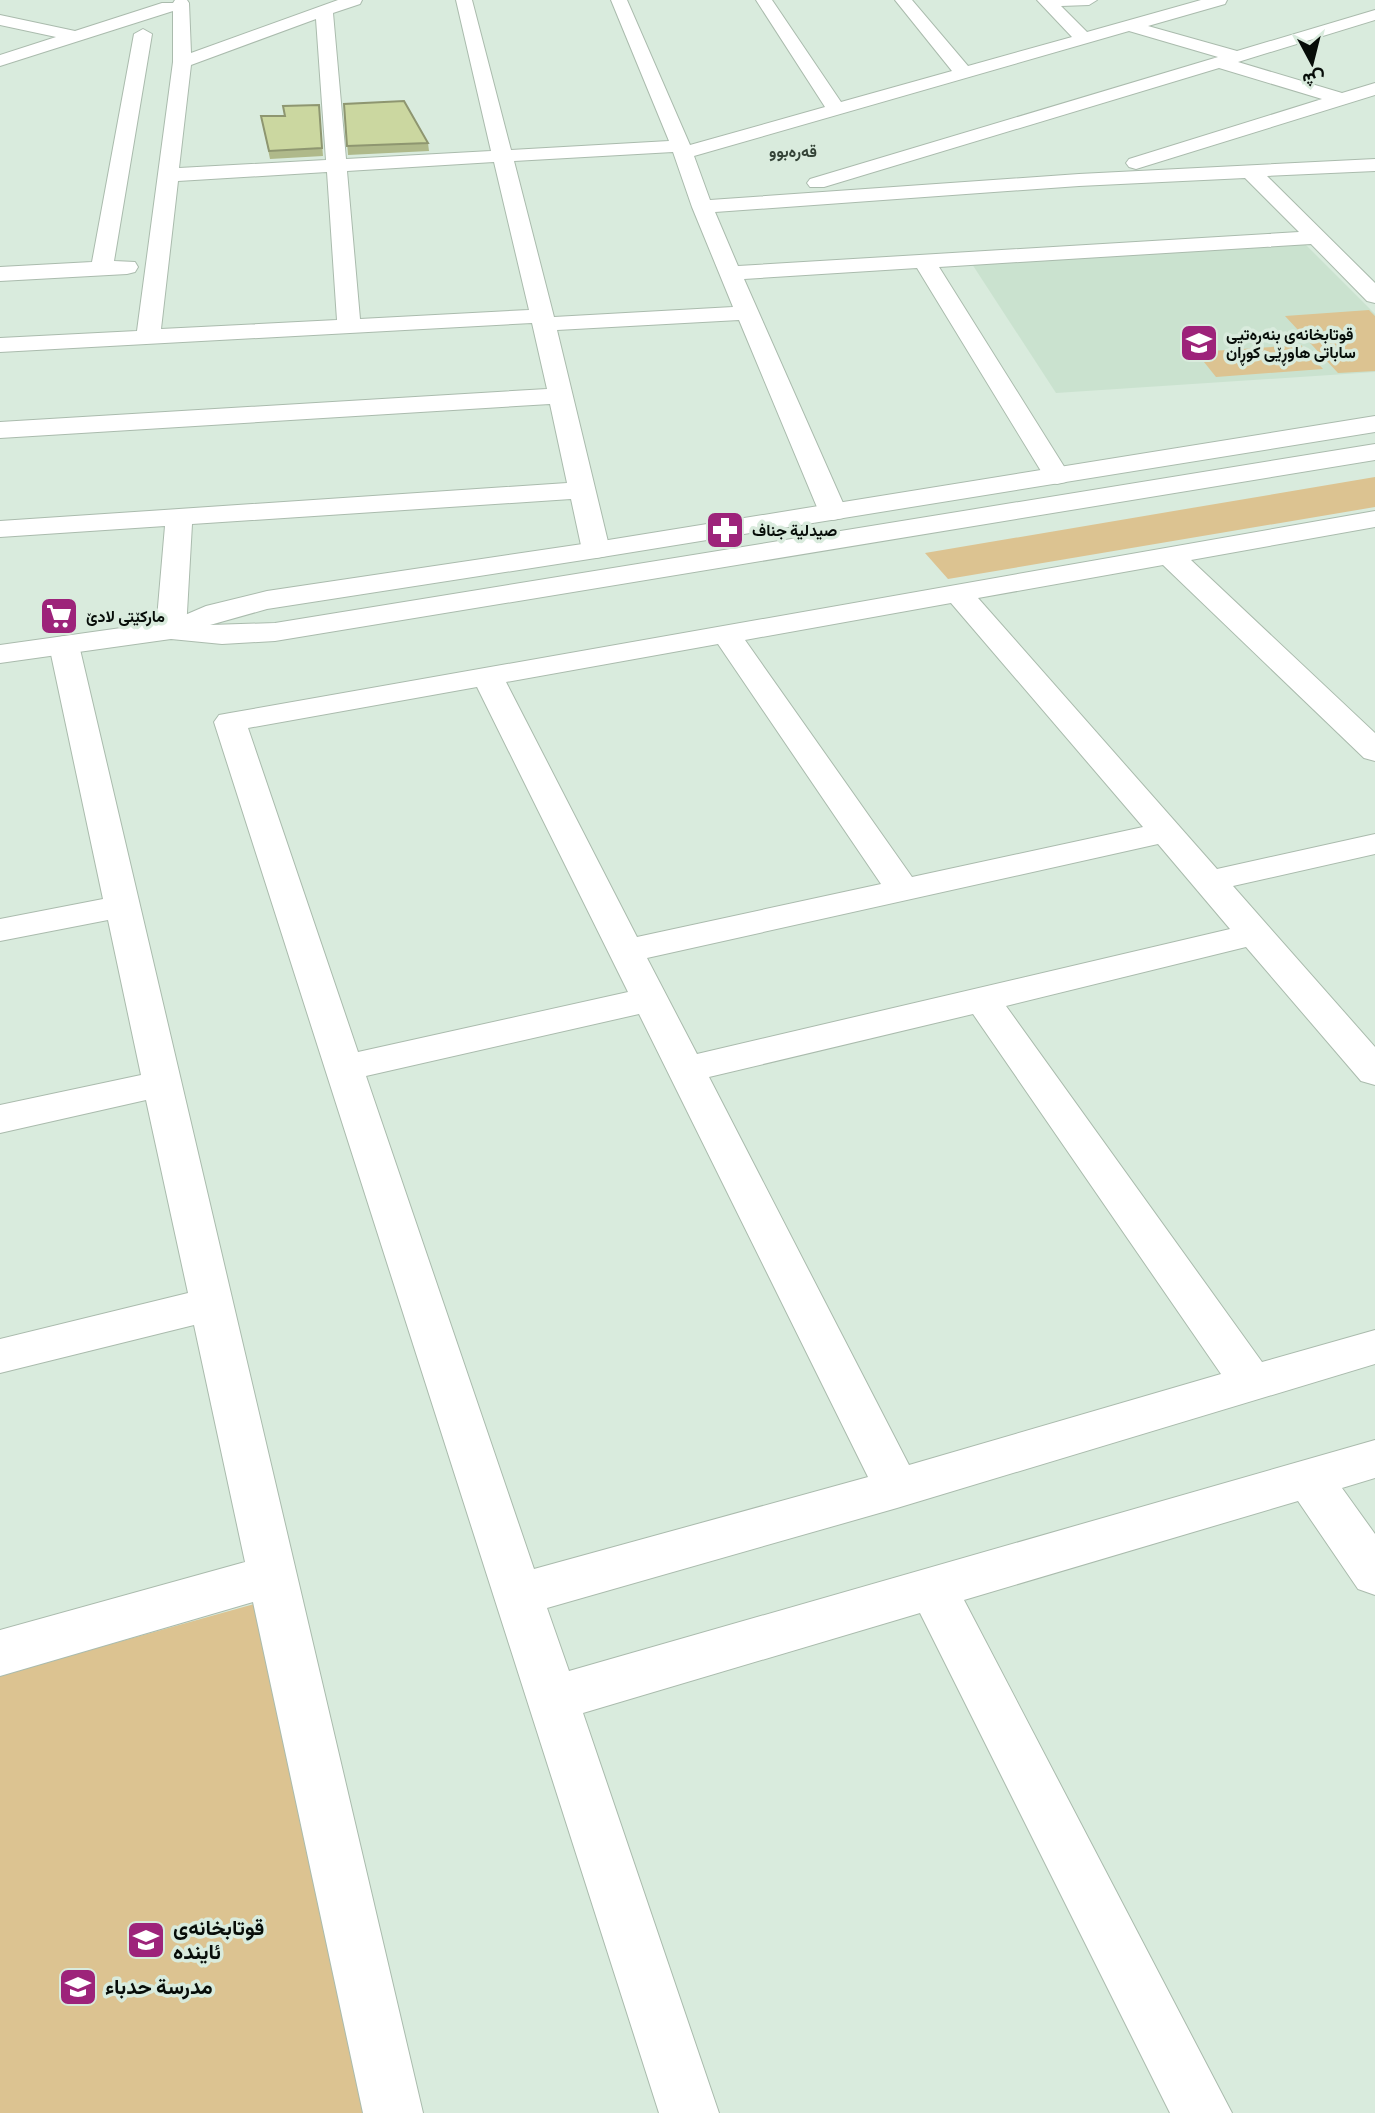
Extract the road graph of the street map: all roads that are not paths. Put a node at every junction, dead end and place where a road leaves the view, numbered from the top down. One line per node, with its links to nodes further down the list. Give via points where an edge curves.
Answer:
1 (354, 0): 10 (street)
2 (464, 0): 25 (street)
3 (619, 0): 24 (street)
4 (764, 0): 23 (street)
5 (903, 0): 20 (street)
6 (1089, 0): 8 (street)
7 (1219, 0): 13 (street)
8 (1046, 1): 15 (street)
9 (184, 7): 14 (street); 18 (street); 35 (street, via 136,36)
10 (324, 11): 18 (street); 27 (street)
11 (1375, 15): 16 (street)
12 (0, 20): 14 (street)
13 (1130, 26): 15 (street); 16 (street)
14 (74, 36): 17 (street)
15 (1084, 39): 20 (street)
16 (1238, 57): 19 (street)
17 (0, 61)
18 (182, 62): 29 (street)
19 (1219, 62): 22 (street); 31 (street)
20 (963, 72): 23 (street)
21 (1375, 89): 22 (street)
22 (1344, 100): 30 (street)
23 (835, 108): 24 (street)
24 (682, 150): 25 (street); 32 (street)
25 (501, 156): 27 (street); 42 (street)
26 (1375, 165): 28 (street)
27 (337, 166): 29 (street); 43 (street)
28 (1250, 172): 30 (street); 33 (street)
29 (168, 176): 37 (street)
30 (1079, 180): 31 (street)
31 (749, 204): 32 (street)
32 (702, 206): 38 (street)
33 (1315, 237): 36 (street); 40 (street)
34 (0, 253): 35 (street, via 73,249)
35 (104, 257): 37 (street); 39 (street)
36 (924, 261): 38 (street); 50 (street)
37 (159, 265): 44 (street)
38 (730, 272): 41 (street)
39 (0, 274)
40 (1375, 296)
41 (748, 313): 42 (street); 52 (street)
42 (543, 320): 43 (street); 46 (street)
43 (349, 326): 44 (street)
44 (148, 338): 45 (street)
45 (0, 345)
46 (559, 396): 48 (street); 51 (street)
47 (1375, 424): 50 (street)
48 (0, 430)
49 (1375, 452): 59 (street, via 275,632 222,635)
50 (1057, 476): 52 (street)
51 (583, 490): 53 (street); 56 (street)
52 (834, 512): 56 (street)
53 (179, 516): 55 (street); 59 (street)
54 (1375, 519): 57 (street)
55 (0, 529)
56 (596, 550): 59 (street, via 267,600 216,612)
57 (1170, 556): 58 (street); 64 (street)
58 (958, 593): 60 (street); 65 (street)
59 (171, 630): 61 (street)
60 (726, 634): 63 (street); 68 (street)
61 (64, 645): 62 (street); 69 (street)
62 (0, 654)
63 (488, 678): 72 (street); 75 (street, via 230,722)
64 (1375, 751)
65 (1166, 832): 67 (street); 68 (street)
66 (1375, 844): 67 (street)
67 (1209, 881): 71 (street)
68 (902, 890): 72 (street)
69 (123, 906): 70 (street); 78 (street)
70 (0, 930)
71 (1255, 934): 74 (street); 77 (street)
72 (626, 951): 73 (street)
73 (651, 999): 75 (street); 76 (street)
74 (982, 999): 76 (street); 83 (street)
75 (344, 1068): 90 (street)
76 (686, 1070): 86 (street)
77 (1375, 1072)
78 (163, 1083): 79 (street); 80 (street)
79 (0, 1119)
80 (212, 1304): 82 (street); 88 (street)
81 (1375, 1348): 83 (street)
82 (0, 1356)
83 (1252, 1383): 86 (street)
84 (1375, 1459): 85 (street)
85 (1309, 1478): 87 (street); 89 (street)
86 (897, 1488): 90 (street)
87 (1375, 1574)
88 (272, 1576): 91 (street); 93 (street)
89 (932, 1588): 92 (street); 95 (street)
90 (519, 1595): 92 (street)
91 (0, 1653)
92 (552, 1699): 94 (street)
93 (393, 2113)
94 (689, 2113)
95 (1202, 2113)

